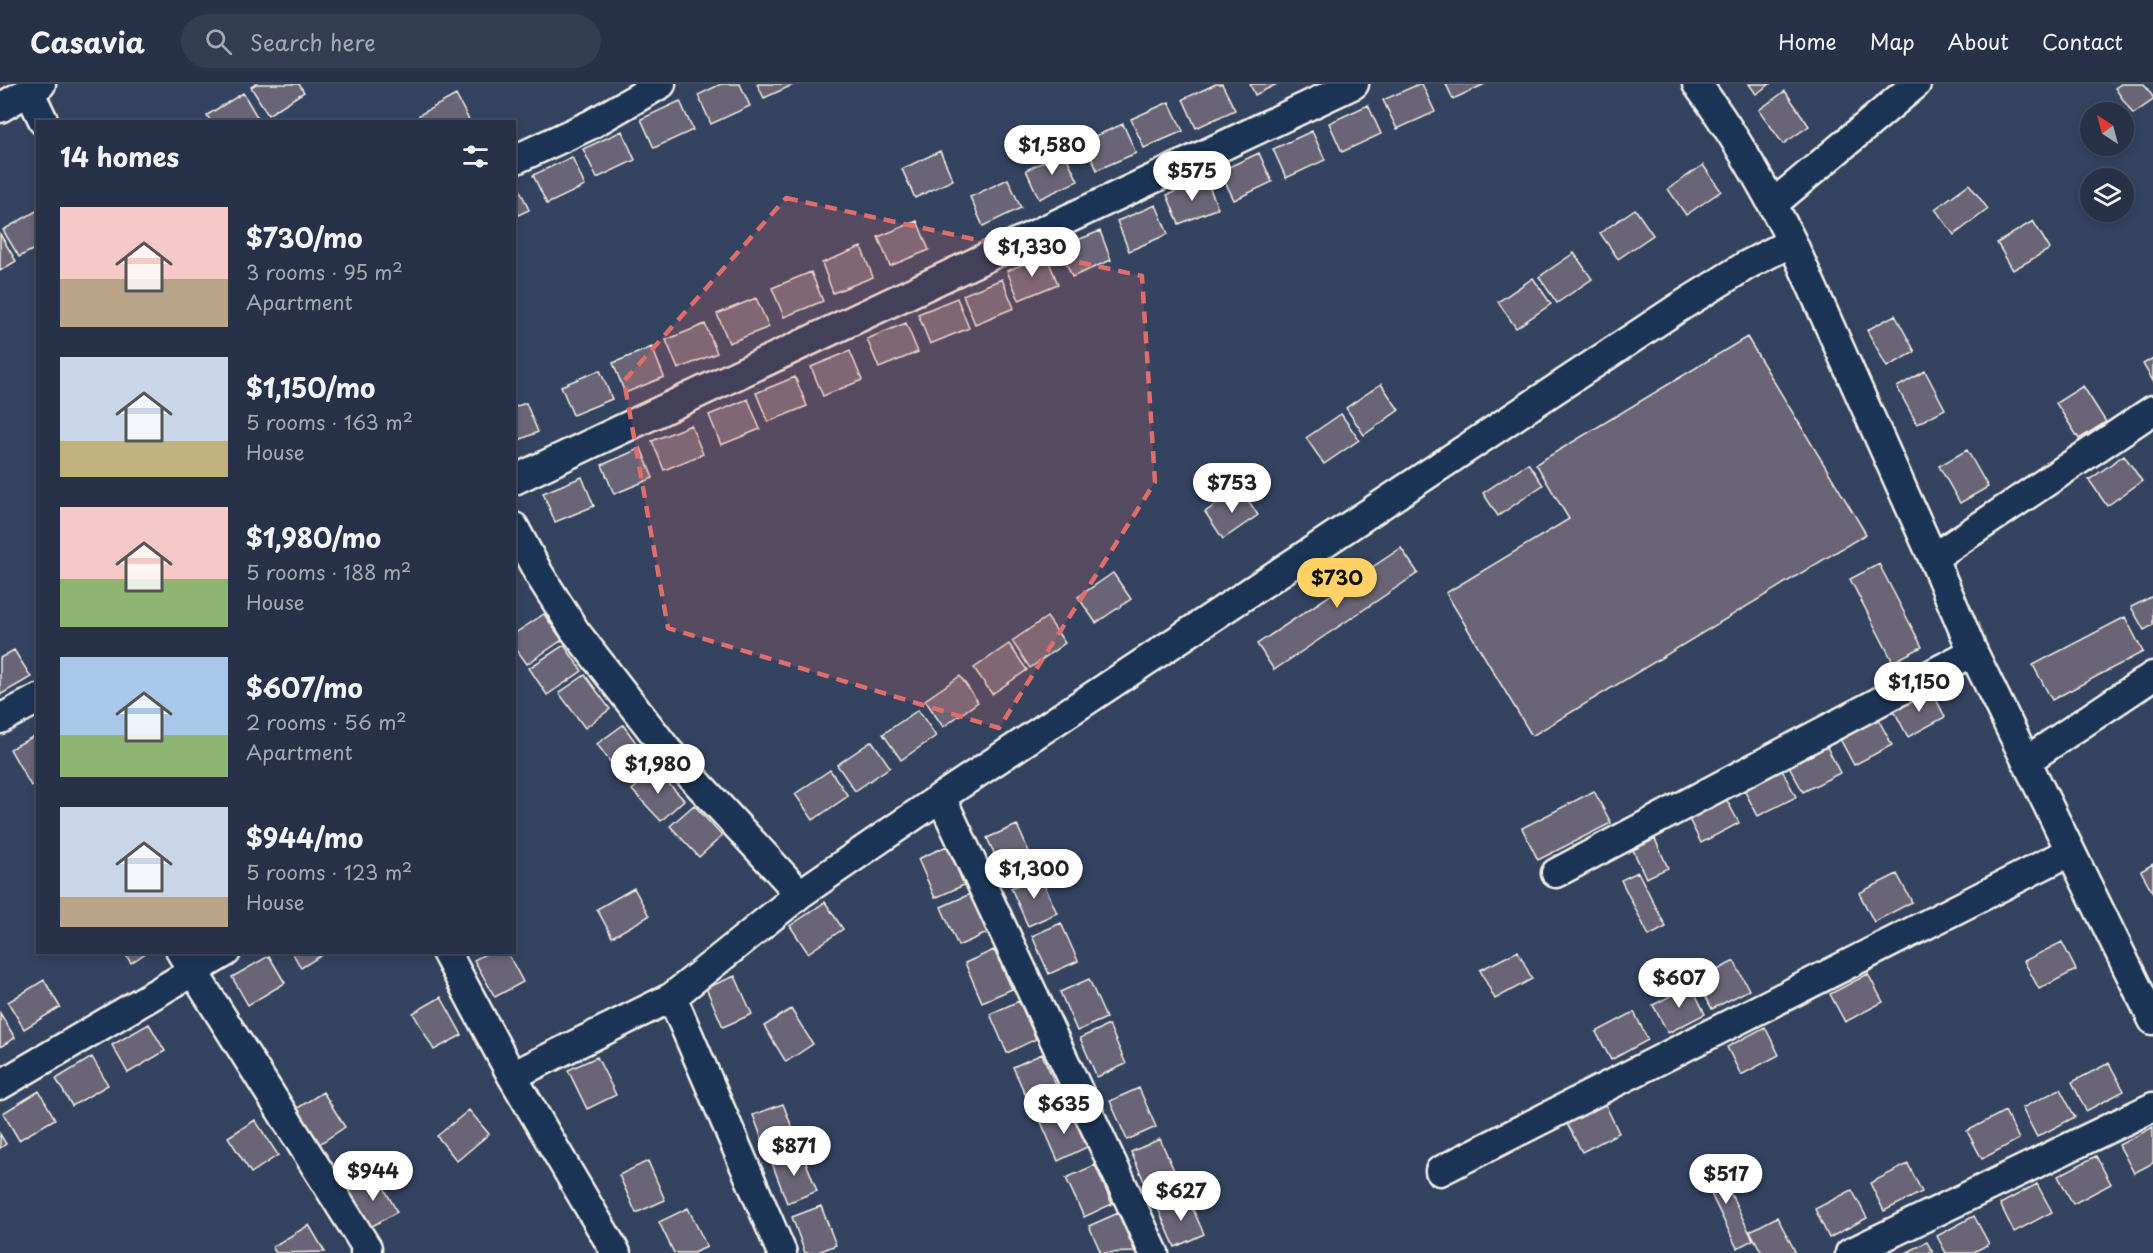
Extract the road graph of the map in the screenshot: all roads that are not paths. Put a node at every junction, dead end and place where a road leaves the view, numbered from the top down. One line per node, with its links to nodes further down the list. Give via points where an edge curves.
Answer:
1 (662, 84): 8 (street, via 590,125)
2 (1354, 84): 12 (street)
3 (1697, 84): 9 (street)
4 (1916, 84): 9 (street)
5 (35, 88): 6 (street); 7 (street)
6 (0, 108)
7 (43, 120)
8 (516, 159)
9 (1773, 204): 10 (street)
10 (1792, 242): 14 (street); 20 (street, via 1678,308)
11 (2153, 410): 14 (street)
12 (516, 479)
13 (516, 531): 23 (street, via 582,640 668,751)
14 (1933, 558): 15 (street)
15 (1973, 652): 19 (street); 22 (street)
16 (2153, 676): 19 (street)
17 (36, 700): 18 (street)
18 (0, 719)
19 (2026, 761): 21 (street)
20 (941, 797): 23 (street); 36 (street)
21 (2069, 852): 28 (street); 32 (street)
22 (1556, 873)
23 (800, 894): 27 (street)
24 (219, 954): 26 (street)
25 (447, 954): 29 (street)
26 (187, 963): 30 (street); 33 (street, via 367,1248)
27 (672, 997): 29 (street); 35 (street)
28 (2153, 1020)
29 (512, 1076): 34 (street)
30 (0, 1085)
31 (2153, 1107): 37 (street)
32 (1440, 1172)
33 (365, 1253)
34 (616, 1253)
35 (782, 1253)
36 (1154, 1253)
37 (1850, 1253)

